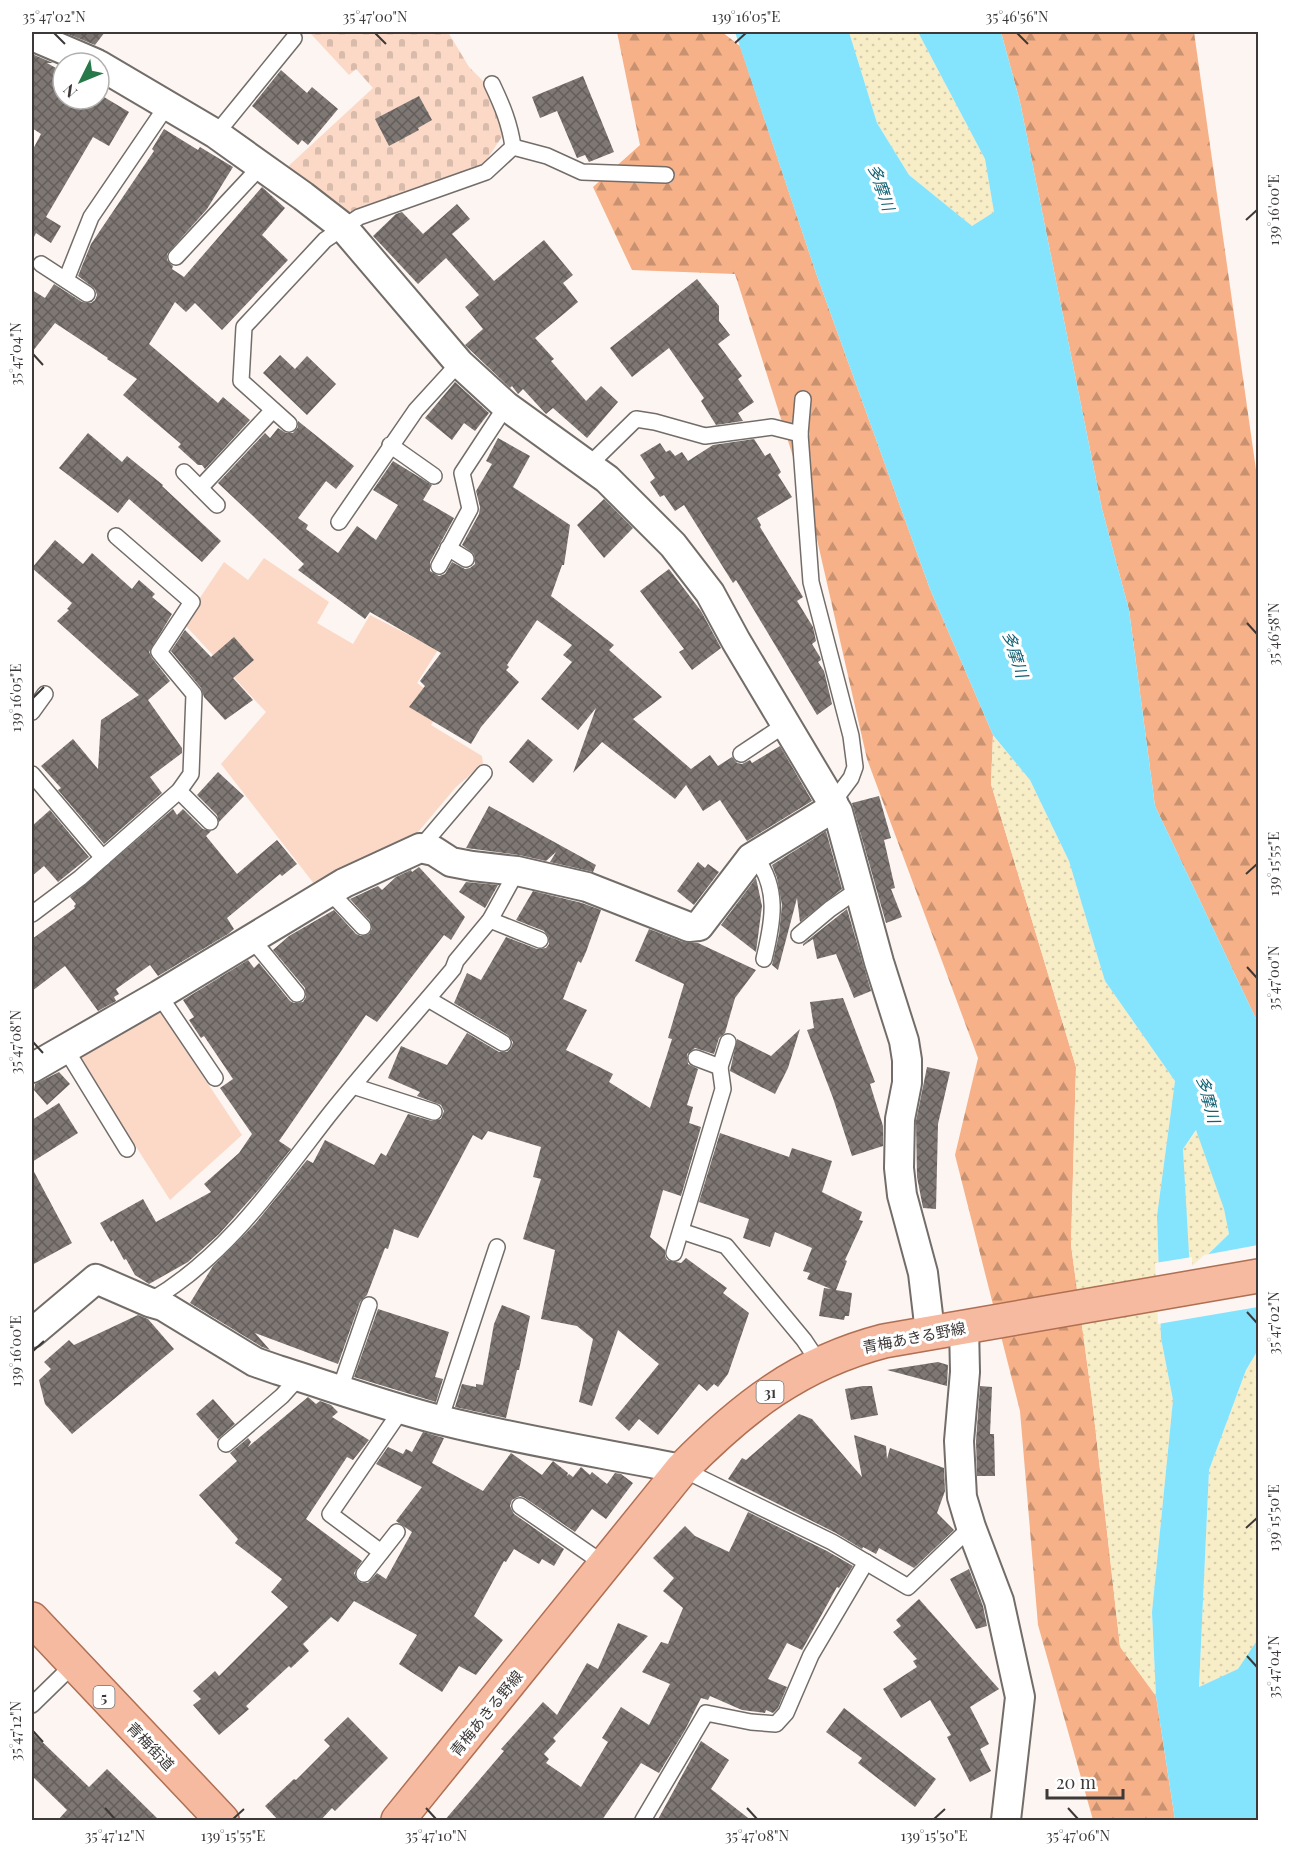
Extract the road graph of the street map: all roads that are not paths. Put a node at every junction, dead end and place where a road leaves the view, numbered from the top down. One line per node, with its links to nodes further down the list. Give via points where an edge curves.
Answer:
1 (45, 37): 3 (street)
2 (294, 38): 7 (lane)
3 (72, 51)
4 (111, 72): 6 (street)
5 (492, 84): 8 (lane, via 511,129)
6 (168, 104): 7 (street); 14 (lane, via 91,217)
7 (216, 134): 9 (street)
8 (513, 147): 10 (lane, via 548,156 582,172); 11 (lane, via 486,172 359,217)
9 (261, 166): 11 (street); 12 (lane)
10 (666, 175)
11 (343, 227): 16 (street); 19 (lane, via 325,240 244,327 241,381)
12 (176, 257)
13 (41, 264): 14 (lane)
14 (66, 280): 15 (lane)
15 (87, 294)
16 (459, 363): 18 (street); 22 (lane)
17 (803, 399): 21 (lane)
18 (506, 406): 23 (street); 30 (lane, via 462,473 470,509)
19 (273, 410): 20 (lane); 26 (lane)
20 (289, 424)
21 (800, 434): 23 (lane, via 772,427 705,436 636,419); 40 (lane, via 811,582 851,736 855,767)
22 (390, 445): 25 (lane); 28 (lane)
23 (590, 464): 35 (street, via 673,545 711,593)
24 (184, 472): 26 (lane)
25 (434, 476)
26 (200, 488): 27 (lane)
27 (217, 505)
28 (339, 522)
29 (116, 536): 39 (lane, via 192,602 159,652 194,694 191,774)
30 (448, 548): 31 (lane); 32 (lane)
31 (466, 559)
32 (439, 566)
33 (45, 694): 34 (lane)
34 (32, 712)
35 (786, 724): 36 (lane); 40 (street)
36 (741, 754)
37 (484, 773): 42 (lane)
38 (32, 774): 44 (lane)
39 (179, 791): 41 (lane); 44 (lane)
40 (832, 802): 43 (street, via 828,811); 46 (street)
41 (210, 822)
42 (420, 848): 45 (street, via 434,851 451,862); 47 (street)
43 (754, 855): 45 (street, via 699,926 689,927 586,887); 54 (lane, via 770,882 773,900)
44 (103, 858): 48 (lane)
45 (517, 871): 49 (lane)
46 (860, 889): 51 (lane); 75 (street, via 904,1041 907,1083 900,1119 899,1168 902,1195 923,1273)
47 (330, 892): 50 (lane); 52 (street)
48 (32, 914)
49 (490, 920): 53 (lane); 57 (lane)
50 (363, 927)
51 (799, 935)
52 (251, 938): 55 (lane); 56 (street)
53 (540, 940)
54 (764, 959)
55 (297, 994)
56 (159, 995): 60 (street); 64 (lane)
57 (428, 999): 59 (lane); 65 (lane)
58 (729, 1042): 62 (lane)
59 (503, 1043)
60 (65, 1048): 63 (street); 67 (lane)
61 (696, 1058): 62 (lane)
62 (720, 1067): 68 (lane, via 723,1089)
63 (32, 1068)
64 (215, 1078)
65 (353, 1086): 66 (lane); 72 (lane, via 293,1165 224,1244 172,1289)
66 (434, 1112)
67 (127, 1149)
68 (681, 1231): 70 (lane); 77 (lane, via 726,1246)
69 (497, 1247): 81 (lane)
70 (674, 1253)
71 (1258, 1276): 74 (main road, 青梅あきる野線 / 31)
72 (150, 1301): 76 (street, via 96,1279); 78 (street, via 255,1362)
73 (369, 1305): 79 (lane)
74 (975, 1325): 75 (main road, 青梅あきる野線 / 31); 85 (street, via 965,1372 959,1442 962,1497)
75 (930, 1332): 77 (main road, 青梅あきる野線 / 31, via 858,1348)
76 (32, 1333)
77 (820, 1364): 83 (main road, 青梅あきる野線 / 31, via 777,1386 753,1404)
78 (300, 1376): 79 (street); 82 (lane)
79 (340, 1389): 80 (street)
80 (402, 1409): 81 (street); 87 (lane, via 330,1514)
81 (440, 1420): 83 (street)
82 (226, 1444)
83 (682, 1469): 88 (main road, 青梅あきる野線 / 31); 89 (lane)
84 (520, 1506): 88 (lane)
85 (971, 1527): 89 (lane, via 908,1587); 97 (street, via 999,1601 1020,1697)
86 (397, 1532): 87 (lane)
87 (381, 1552): 90 (lane)
88 (608, 1560): 95 (main road, 青梅あきる野線 / 31)
89 (866, 1562): 96 (lane, via 811,1655 786,1713 776,1724 706,1713)
90 (364, 1574)
91 (32, 1619): 92 (main road, 青梅街道 / 5)
92 (74, 1664): 93 (lane); 94 (main road, 青梅街道 / 5)
93 (32, 1705)
94 (222, 1821)
95 (398, 1821)
96 (643, 1821)
97 (1006, 1821)

